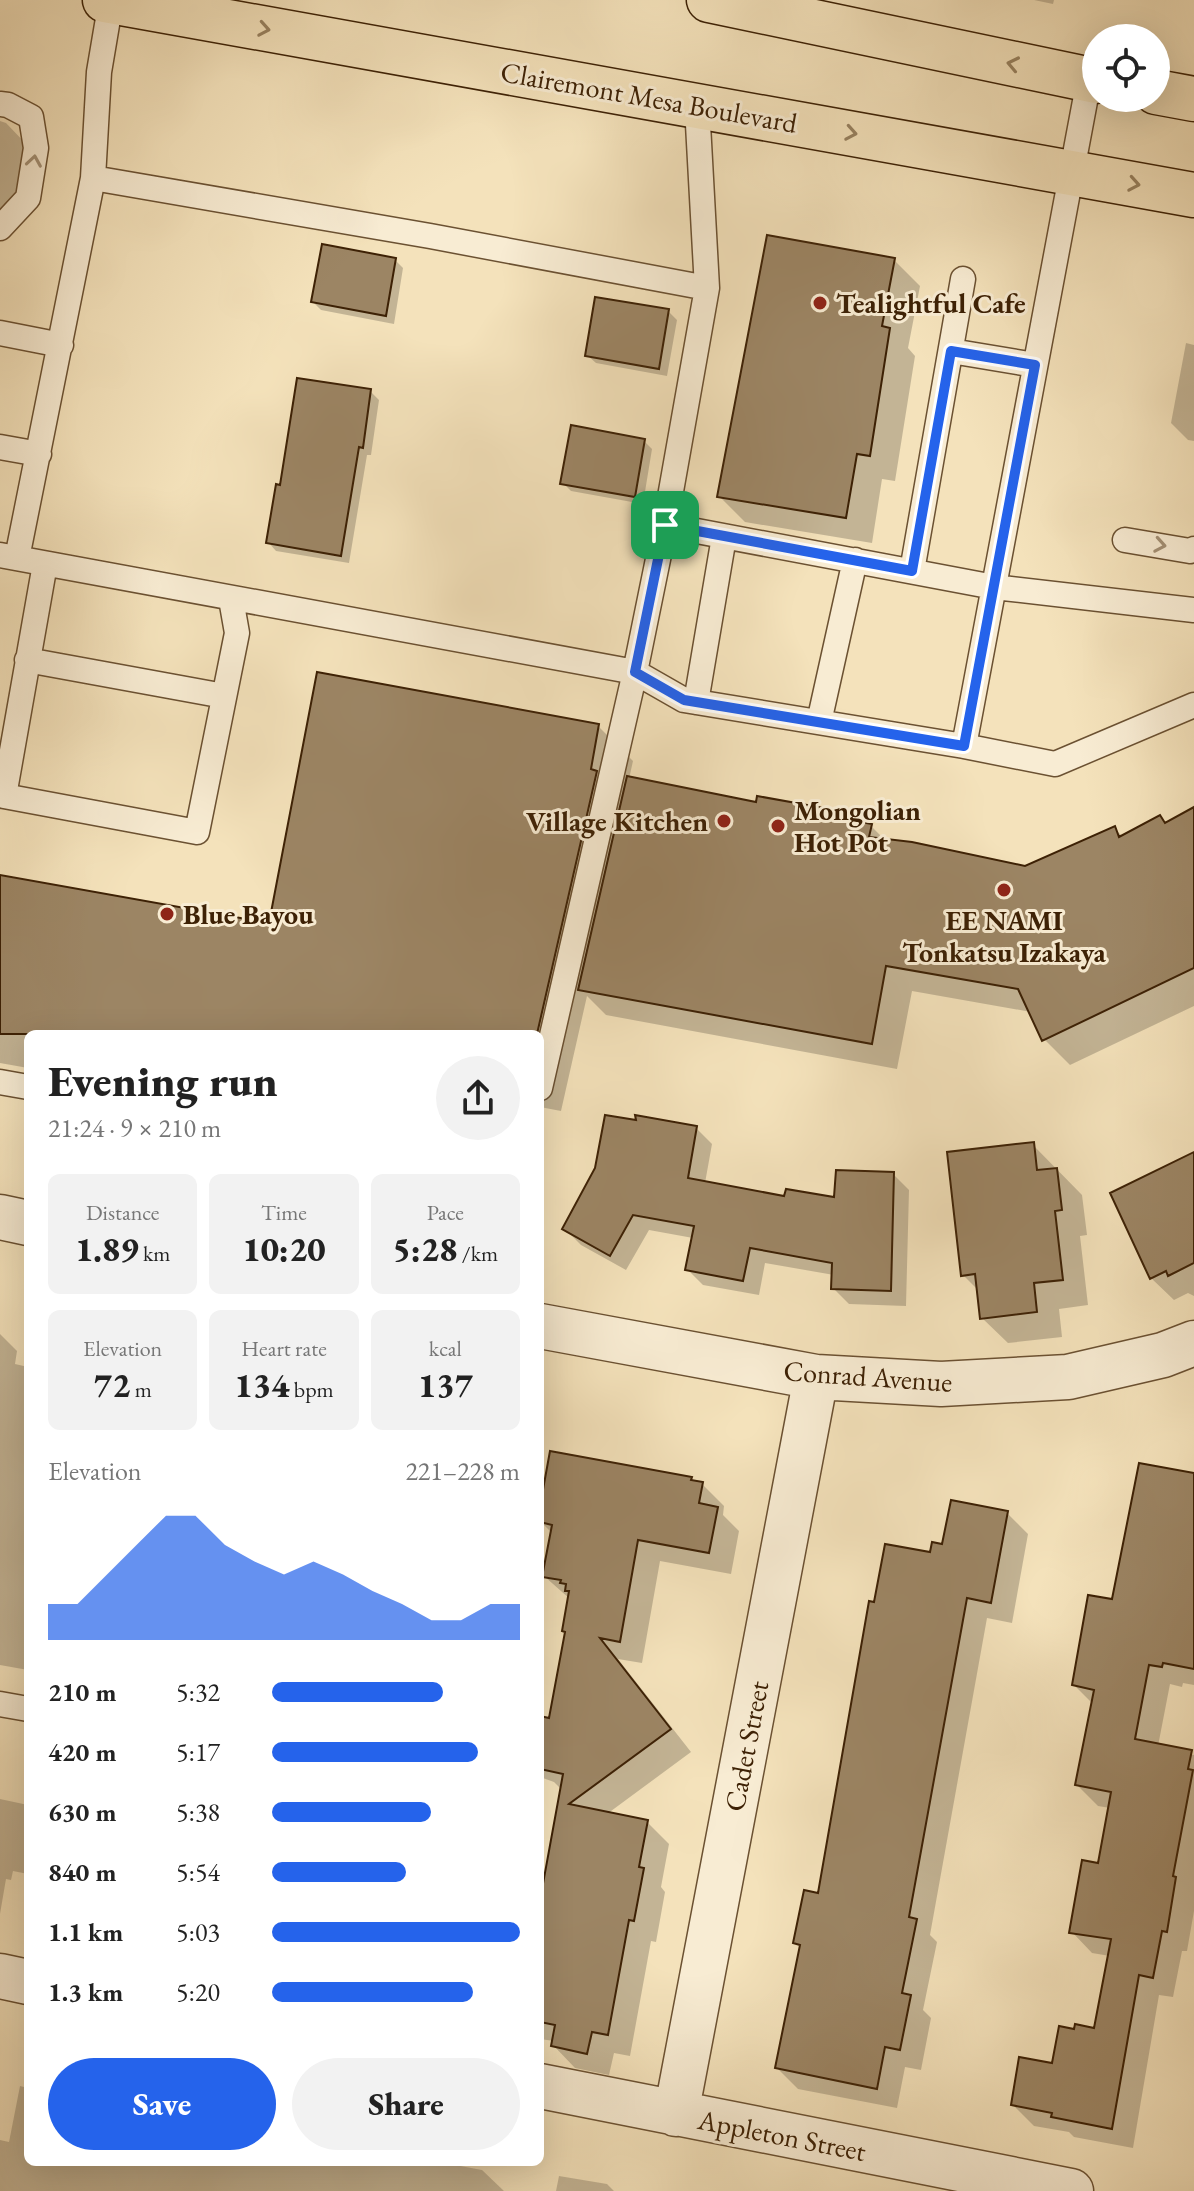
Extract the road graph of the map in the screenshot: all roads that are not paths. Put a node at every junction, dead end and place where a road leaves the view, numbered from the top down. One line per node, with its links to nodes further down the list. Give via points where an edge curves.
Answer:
1 (709, 0): 3 (main road, one-way to 1)
2 (108, 1): 7 (main road, Clairemont Mesa Boulevard, one-way to 7); 10 (lane)
3 (1082, 78)
4 (1170, 95): 5 (main road)
5 (1194, 99)
6 (0, 104): 12 (lane, one-way to 6, via 28,198 36,148 31,117)
7 (697, 106): 9 (main road, Clairemont Mesa Boulevard, one-way to 9); 14 (lane)
8 (1085, 112): 9 (lane)
9 (1072, 173): 11 (main road, Clairemont Mesa Boulevard, one-way to 11); 18 (lane)
10 (93, 178): 14 (lane); 16 (lane)
11 (1194, 195)
12 (0, 228)
13 (963, 279): 17 (lane)
14 (707, 288): 21 (lane)
15 (0, 333): 16 (lane)
16 (61, 345): 20 (lane)
17 (951, 351): 18 (lane); 28 (lane)
18 (1035, 365): 29 (lane)
19 (0, 447): 20 (lane)
20 (39, 454): 25 (lane)
21 (665, 525): 22 (lane); 33 (lane)
22 (724, 537): 26 (lane); 35 (lane)
23 (1125, 540): 24 (lane, one-way to 24)
24 (1194, 549)
25 (8, 557): 27 (lane)
26 (855, 560): 28 (lane); 37 (lane)
27 (45, 564): 30 (lane); 32 (lane)
28 (912, 571): 29 (lane)
29 (994, 587): 31 (lane); 38 (lane)
30 (231, 599): 33 (lane); 34 (lane, via 237,633)
31 (1194, 610)
32 (27, 660): 34 (lane); 34 (lane, via 4,796 197,832)
33 (635, 672): 35 (lane); 39 (lane)
34 (224, 696)
35 (696, 702): 37 (lane)
36 (1194, 705): 38 (lane, via 1055,764)
37 (819, 722): 38 (lane)
38 (964, 746)
39 (544, 1070)
40 (0, 1082): 41 (lane)
41 (24, 1086)
42 (0, 1217): 43 (street)
43 (24, 1222)
44 (544, 1327): 46 (street, Conrad Avenue)
45 (1194, 1343): 46 (street, Conrad Avenue, via 1068,1377 941,1384)
46 (816, 1377): 52 (street, Cadet Street)
47 (0, 1704): 48 (lane)
48 (24, 1708)
49 (0, 1976): 50 (street)
50 (24, 1981)
51 (544, 2087): 52 (street, Appleton Street)
52 (676, 2114): 53 (street, Appleton Street)
53 (1071, 2191)

